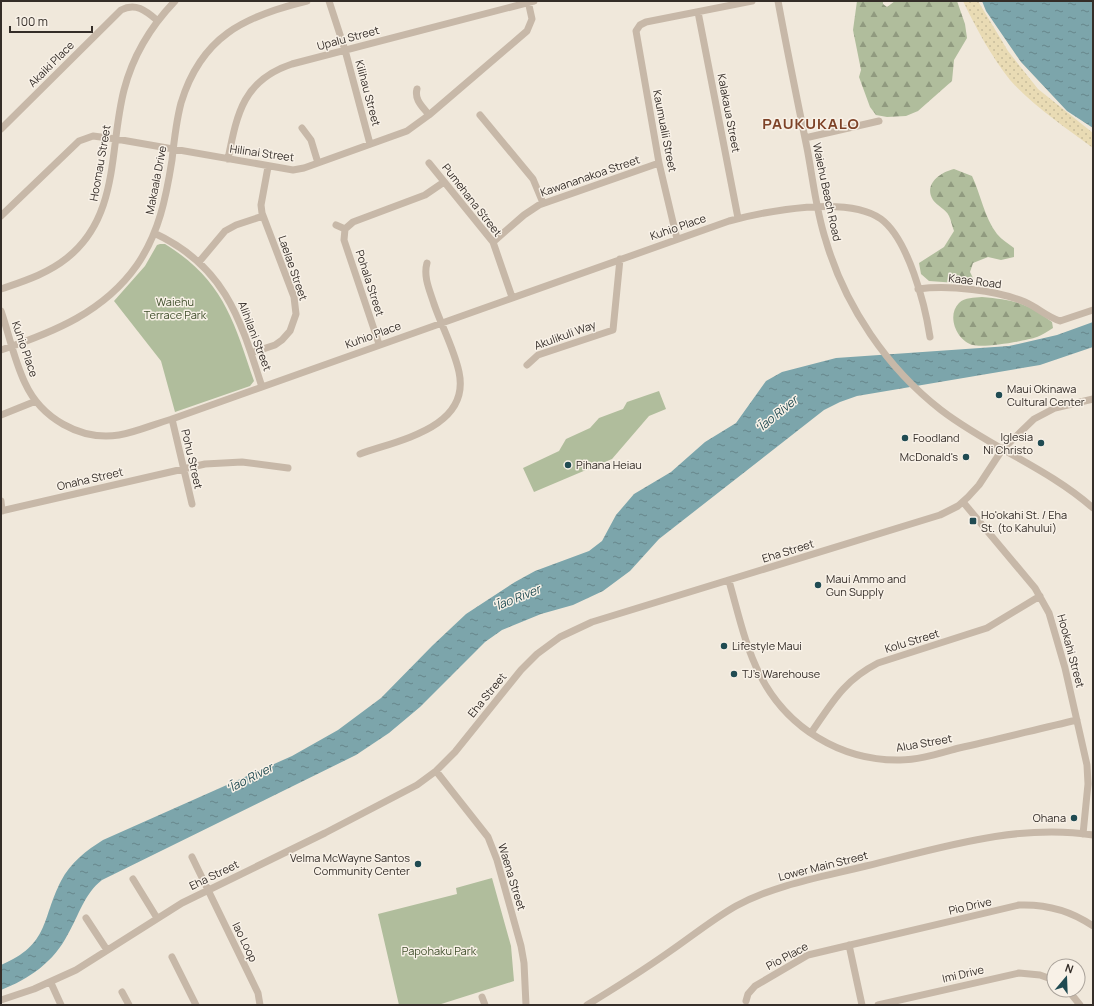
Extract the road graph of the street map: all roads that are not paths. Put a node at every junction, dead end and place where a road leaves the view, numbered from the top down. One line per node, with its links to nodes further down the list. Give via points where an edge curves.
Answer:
1 (175, 1): 8 (street, Hoomau Street)
2 (307, 1): 19 (street, Makaala Drive, via 272,9 244,22 231,30 209,51 185,90)
3 (329, 1): 9 (street, Kilihau Street)
4 (752, 1): 7 (street)
5 (778, 1): 16 (street, Waiehu Beach Road)
6 (530, 2): 9 (street, Upalu Street); 11 (street, Hilinai Street, via 532,19 527,31)
7 (698, 12): 23 (street, Kaumualii Street, via 646,22 638,27 636,35); 30 (street, Kalakaua Street)
8 (158, 21): 15 (street, Akaiki Place, via 139,8 121,10); 17 (street, Hoomau Street, via 139,50 130,70)
9 (345, 50): 18 (street, Kilihau Street); 20 (street, Upalu Street, via 284,67 261,81 248,94 240,110)
10 (417, 89): 11 (street, via 418,102)
11 (430, 115): 18 (street, Hilinai Street, via 401,134)
12 (480, 115): 26 (street, via 533,180)
13 (879, 121): 16 (street)
14 (302, 128): 21 (street, via 311,140)
15 (1, 129)
16 (805, 138): 27 (street, Waiehu Beach Road)
17 (116, 139): 19 (street, Hilinai Street); 28 (street, Hilinai Street, via 93,136 76,143); 39 (street, Hoomau Street, via 106,200 87,237 56,266)
18 (370, 144): 21 (street, Hilinai Street)
19 (173, 150): 20 (street, Hilinai Street); 33 (street, Makaala Drive, via 163,210)
20 (228, 159): 24 (street, Hilinai Street)
21 (318, 163): 24 (street, Hilinai Street, via 293,170)
22 (429, 163): 25 (street, Pumehana Street)
23 (659, 163): 26 (street, Kawananakoa Street); 34 (street, Kaumualii Street)
24 (268, 167): 29 (street, Laelae Street, via 261,205)
25 (444, 182): 32 (street, via 425,195 353,222); 35 (street, Pumehana Street)
26 (544, 203): 35 (street, Kawananakoa Street, via 524,215)
27 (818, 207): 30 (street, Kuhio Place); 40 (street, via 853,208 881,219 900,241); 56 (street, Waiehu Beach Road, via 825,241 845,292 857,315 880,346 920,392 940,409)
28 (1, 216)
29 (263, 216): 37 (street, via 228,228); 49 (street, Laelae Street, via 294,297 296,314 290,331 282,340 271,347)
30 (738, 218): 34 (street, Kuhio Place)
31 (336, 225): 32 (street)
32 (345, 229): 46 (street, Pohala Street, via 344,240)
33 (154, 234): 37 (street, Alihilani Street, via 174,243); 47 (street, Makaala Drive, via 128,276 110,296 58,329)
34 (677, 238): 36 (street, Kuhio Place)
35 (493, 242): 41 (street, Pumehana Street)
36 (620, 259): 41 (street, Kuhio Place); 50 (street, Akulikuli Way, via 613,330 538,355)
37 (199, 262): 49 (street, Alihilani Street, via 231,302)
38 (427, 263): 44 (street, via 426,276)
39 (1, 289)
40 (918, 289): 42 (street, Kaae Road, via 933,287 997,293 1026,303 1060,321); 45 (street, via 927,316)
41 (512, 297): 44 (street, Kuhio Place)
42 (1093, 310)
43 (1, 311): 47 (street, Kuhio Place)
44 (440, 322): 46 (street, Kuhio Place); 57 (street, via 460,376 459,393 453,408 442,421 432,427)
45 (930, 337)
46 (379, 344): 51 (street, Kuhio Place)
47 (13, 346): 48 (street, Makaala Drive); 53 (street, Kuhio Place, via 24,382)
48 (1, 350)
49 (251, 353): 51 (street, Alihilani Street)
50 (527, 365)
51 (262, 387): 55 (street, Kuhio Place)
52 (1093, 399): 56 (street, Eha Street, via 1040,414)
53 (36, 401): 54 (street); 55 (street, Kuhio Place, via 62,424 97,435 128,433)
54 (1, 415)
55 (172, 418): 58 (street, Pohu Street)
56 (1002, 450): 61 (street, Eha Street, via 979,485); 63 (street, Waiehu Beach Road, via 1062,484)
57 (360, 454)
58 (183, 468): 59 (street, Onaha Street, via 230,462); 62 (street, Pohu Street); 64 (street, Onaha Street)
59 (288, 468)
60 (1, 501): 64 (street)
61 (963, 502): 65 (street, Eha Street, via 949,512 930,519); 66 (street, Hookahi Street)
62 (192, 504)
63 (1093, 508)
64 (2, 511)
65 (729, 581): 68 (street, Alua Street, via 760,675 784,710); 69 (street, Eha Street, via 592,622 555,640 521,670 455,752)
66 (1040, 596): 67 (street, Hookahi Street, via 1055,629); 68 (street, Kolu Street, via 987,628 878,663 862,671 838,694)
67 (1077, 720): 68 (street, Alua Street, via 902,760 861,756 837,748); 70 (street, Hookahi Street, via 1088,771)
68 (811, 734)
69 (436, 771): 74 (street, Eha Street, via 416,785 325,833); 92 (street, Waena Street, via 481,827 492,846 521,946)
70 (1083, 834): 71 (street, Lower Main Street); 93 (street, Lower Main Street, via 1050,832 999,836 781,887 730,910)
71 (1093, 835)
72 (192, 857): 74 (street, Iao Loop)
73 (133, 879): 76 (street)
74 (208, 890): 76 (street, Eha Street); 90 (street, Iao Loop, via 258,993)
75 (86, 918): 79 (street)
76 (157, 918): 79 (street, Eha Street)
77 (1093, 926): 78 (street, Pio Drive, via 1065,911 1042,906 1018,906)
78 (849, 945): 86 (street, Pio Place, via 798,960 755,986); 94 (street)
79 (107, 950): 82 (street, Eha Street)
80 (172, 957): 89 (street)
81 (1046, 977): 95 (street, Imi Drive, via 1019,973)
82 (51, 983): 85 (street, Eha Street); 87 (street)
83 (122, 992): 88 (street)
84 (482, 997): 91 (street)
85 (1, 1000)
86 (746, 1001)
87 (61, 1005)
88 (128, 1005)
89 (196, 1005)
90 (260, 1005)
91 (485, 1005)
92 (526, 1005)
93 (588, 1005)
94 (862, 1005)
95 (878, 1005)

